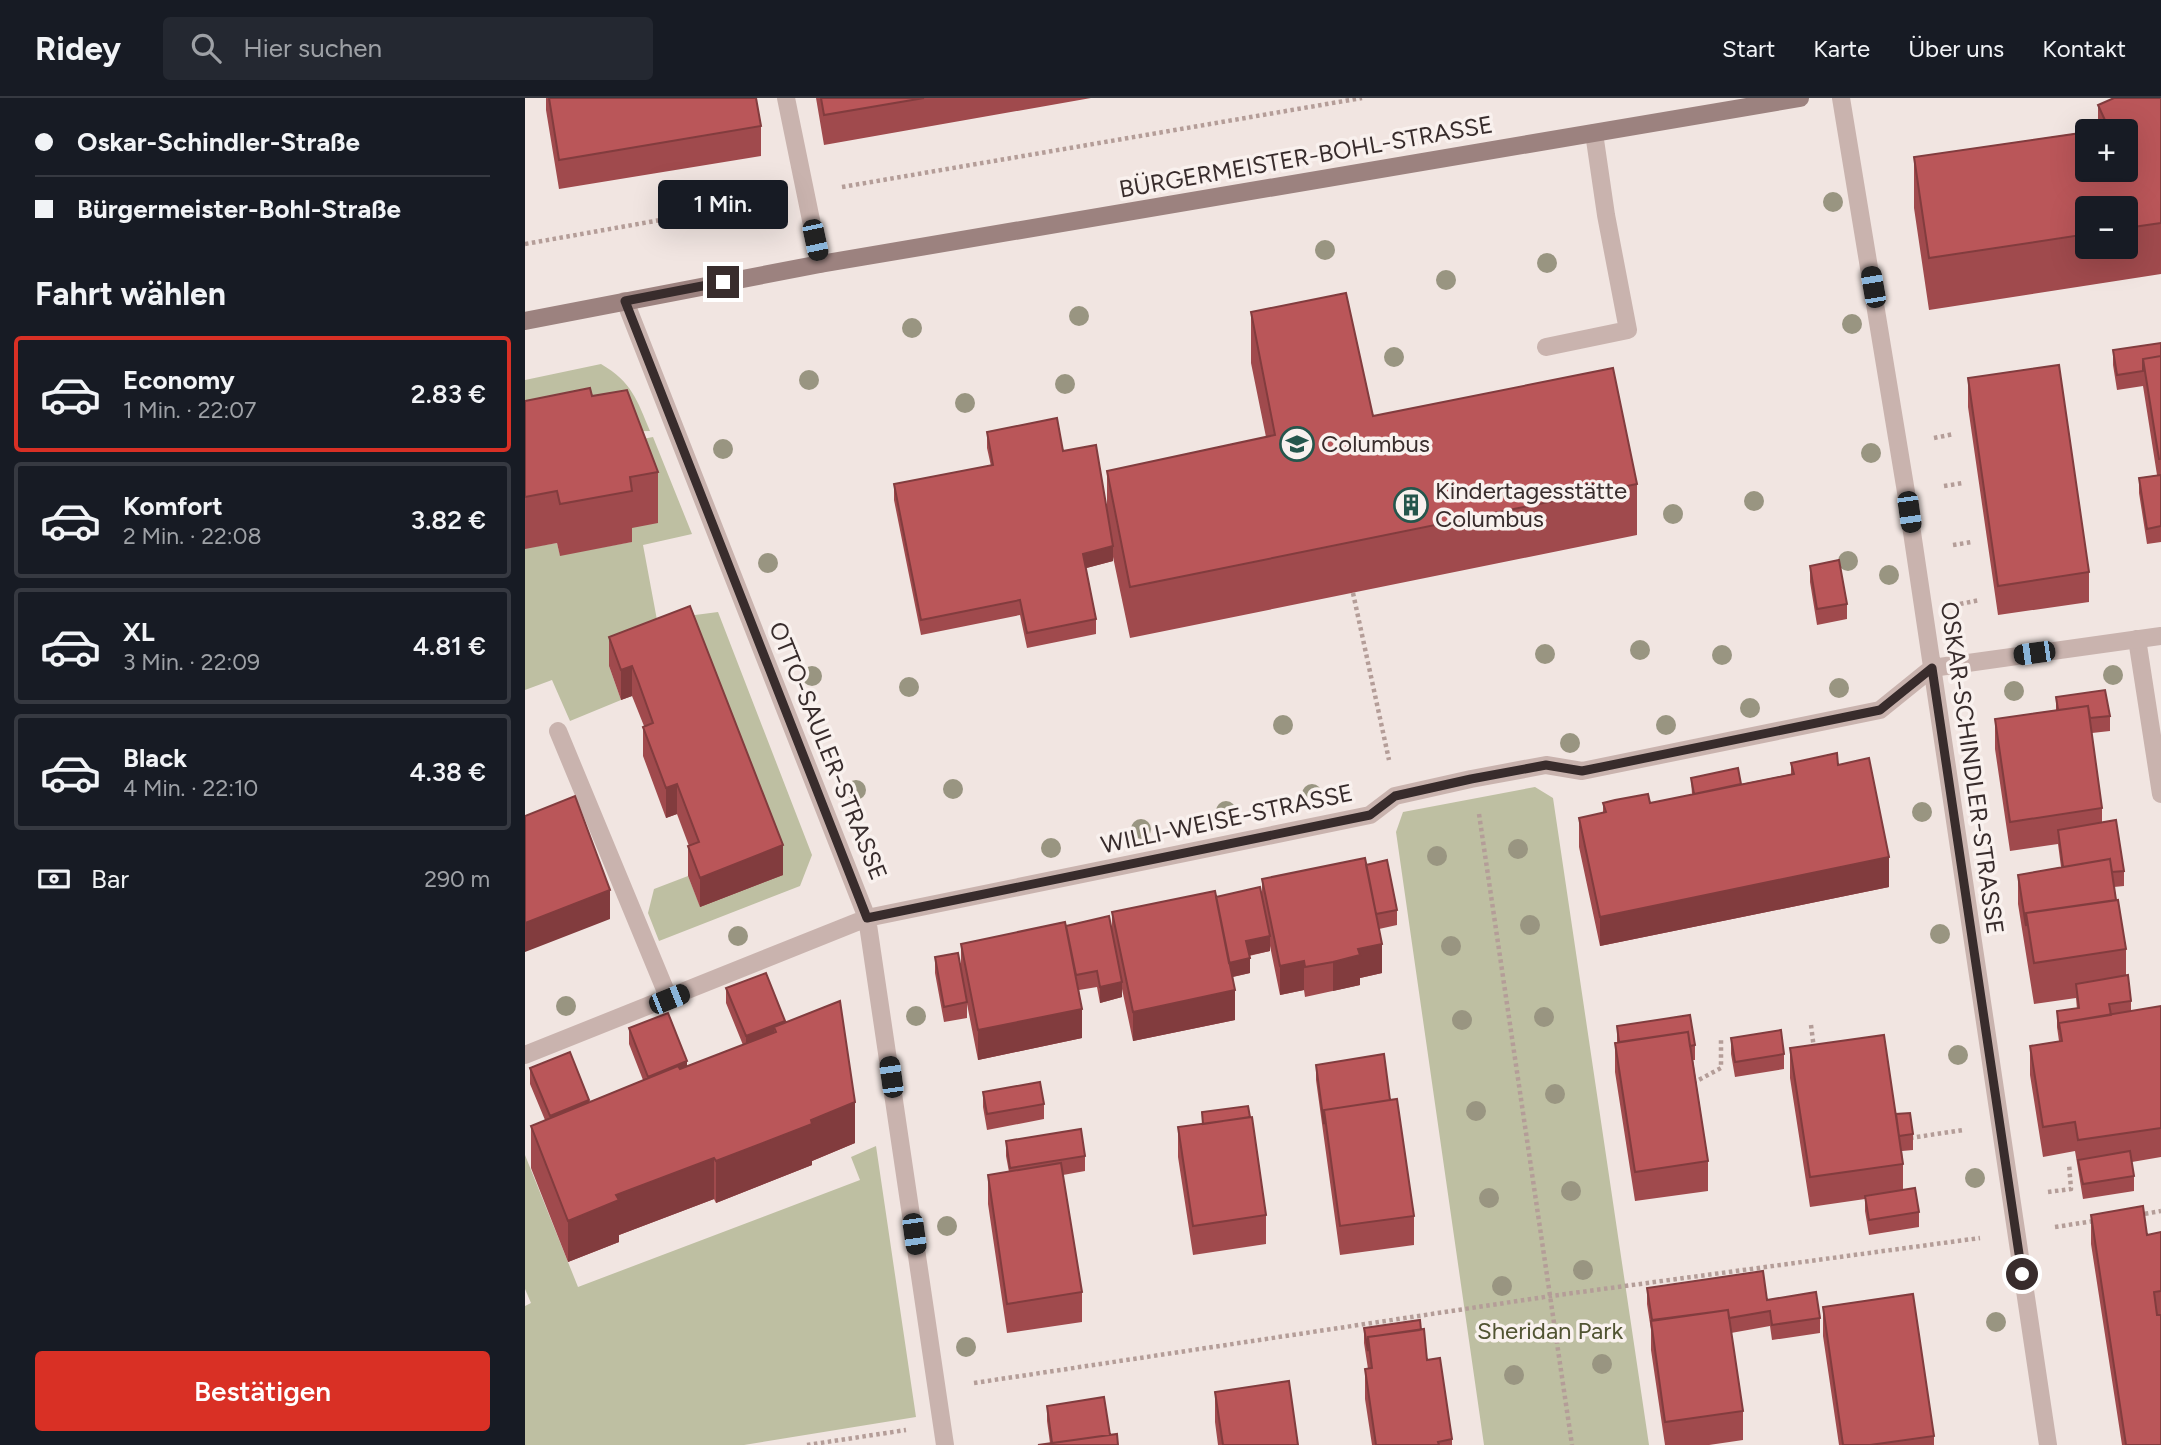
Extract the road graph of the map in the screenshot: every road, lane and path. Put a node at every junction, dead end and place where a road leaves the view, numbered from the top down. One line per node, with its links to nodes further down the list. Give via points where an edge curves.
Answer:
1 (786, 98): 6 (street)
2 (1362, 98): 6 (path)
3 (1800, 98): 5 (street, BÜRGERMEISTER-BOHL-STRASSE)
4 (1841, 98): 15 (street, OSKAR-SCHINDLER-STRASSE)
5 (1594, 133): 8 (street, BÜRGERMEISTER-BOHL-STRASSE); 11 (street, via 1628,330)
6 (806, 194): 7 (path); 8 (street)
7 (525, 244)
8 (820, 264): 9 (street, BÜRGERMEISTER-BOHL-STRASSE)
9 (625, 301): 10 (street, BÜRGERMEISTER-BOHL-STRASSE); 20 (street, OTTO-SAULER-STRASSE)
10 (525, 321)
11 (1546, 347)
12 (1353, 593): 17 (path)
13 (2161, 636): 14 (street)
14 (2137, 639): 15 (street); 19 (street)
15 (1932, 668): 18 (street, WILLI-WEISE-STRASSE, via 1880,710 1582,771 1546,765); 27 (street, OSKAR-SCHINDLER-STRASSE)
16 (558, 731): 21 (street)
17 (1385, 741)
18 (1471, 779): 20 (street, WILLI-WEISE-STRASSE, via 1395,796 1370,815); 33 (path)
19 (2161, 794)
20 (867, 918): 21 (street, WILLI-WEISE-STRASSE); 34 (street, OTTO-SAULER-STRASSE)
21 (669, 999): 24 (street, WILLI-WEISE-STRASSE)
22 (1811, 1025): 25 (path)
23 (1721, 1039): 26 (path, via 1721,1068)
24 (525, 1055)
25 (1815, 1062)
26 (1692, 1084)
27 (2001, 1125): 28 (path); 32 (street, OSKAR-SCHINDLER-STRASSE)
28 (1908, 1138)
29 (2161, 1211): 30 (path)
30 (2135, 1215)
31 (2095, 1221): 32 (path)
32 (2016, 1233): 33 (path); 39 (street, OSKAR-SCHINDLER-STRASSE)
33 (1551, 1296): 34 (path); 38 (path)
34 (938, 1389): 35 (street, OTTO-SAULER-STRASSE)
35 (943, 1424): 36 (path); 37 (street, OTTO-SAULER-STRASSE)
36 (807, 1445)
37 (945, 1445)
38 (1572, 1445)
39 (2048, 1445)

